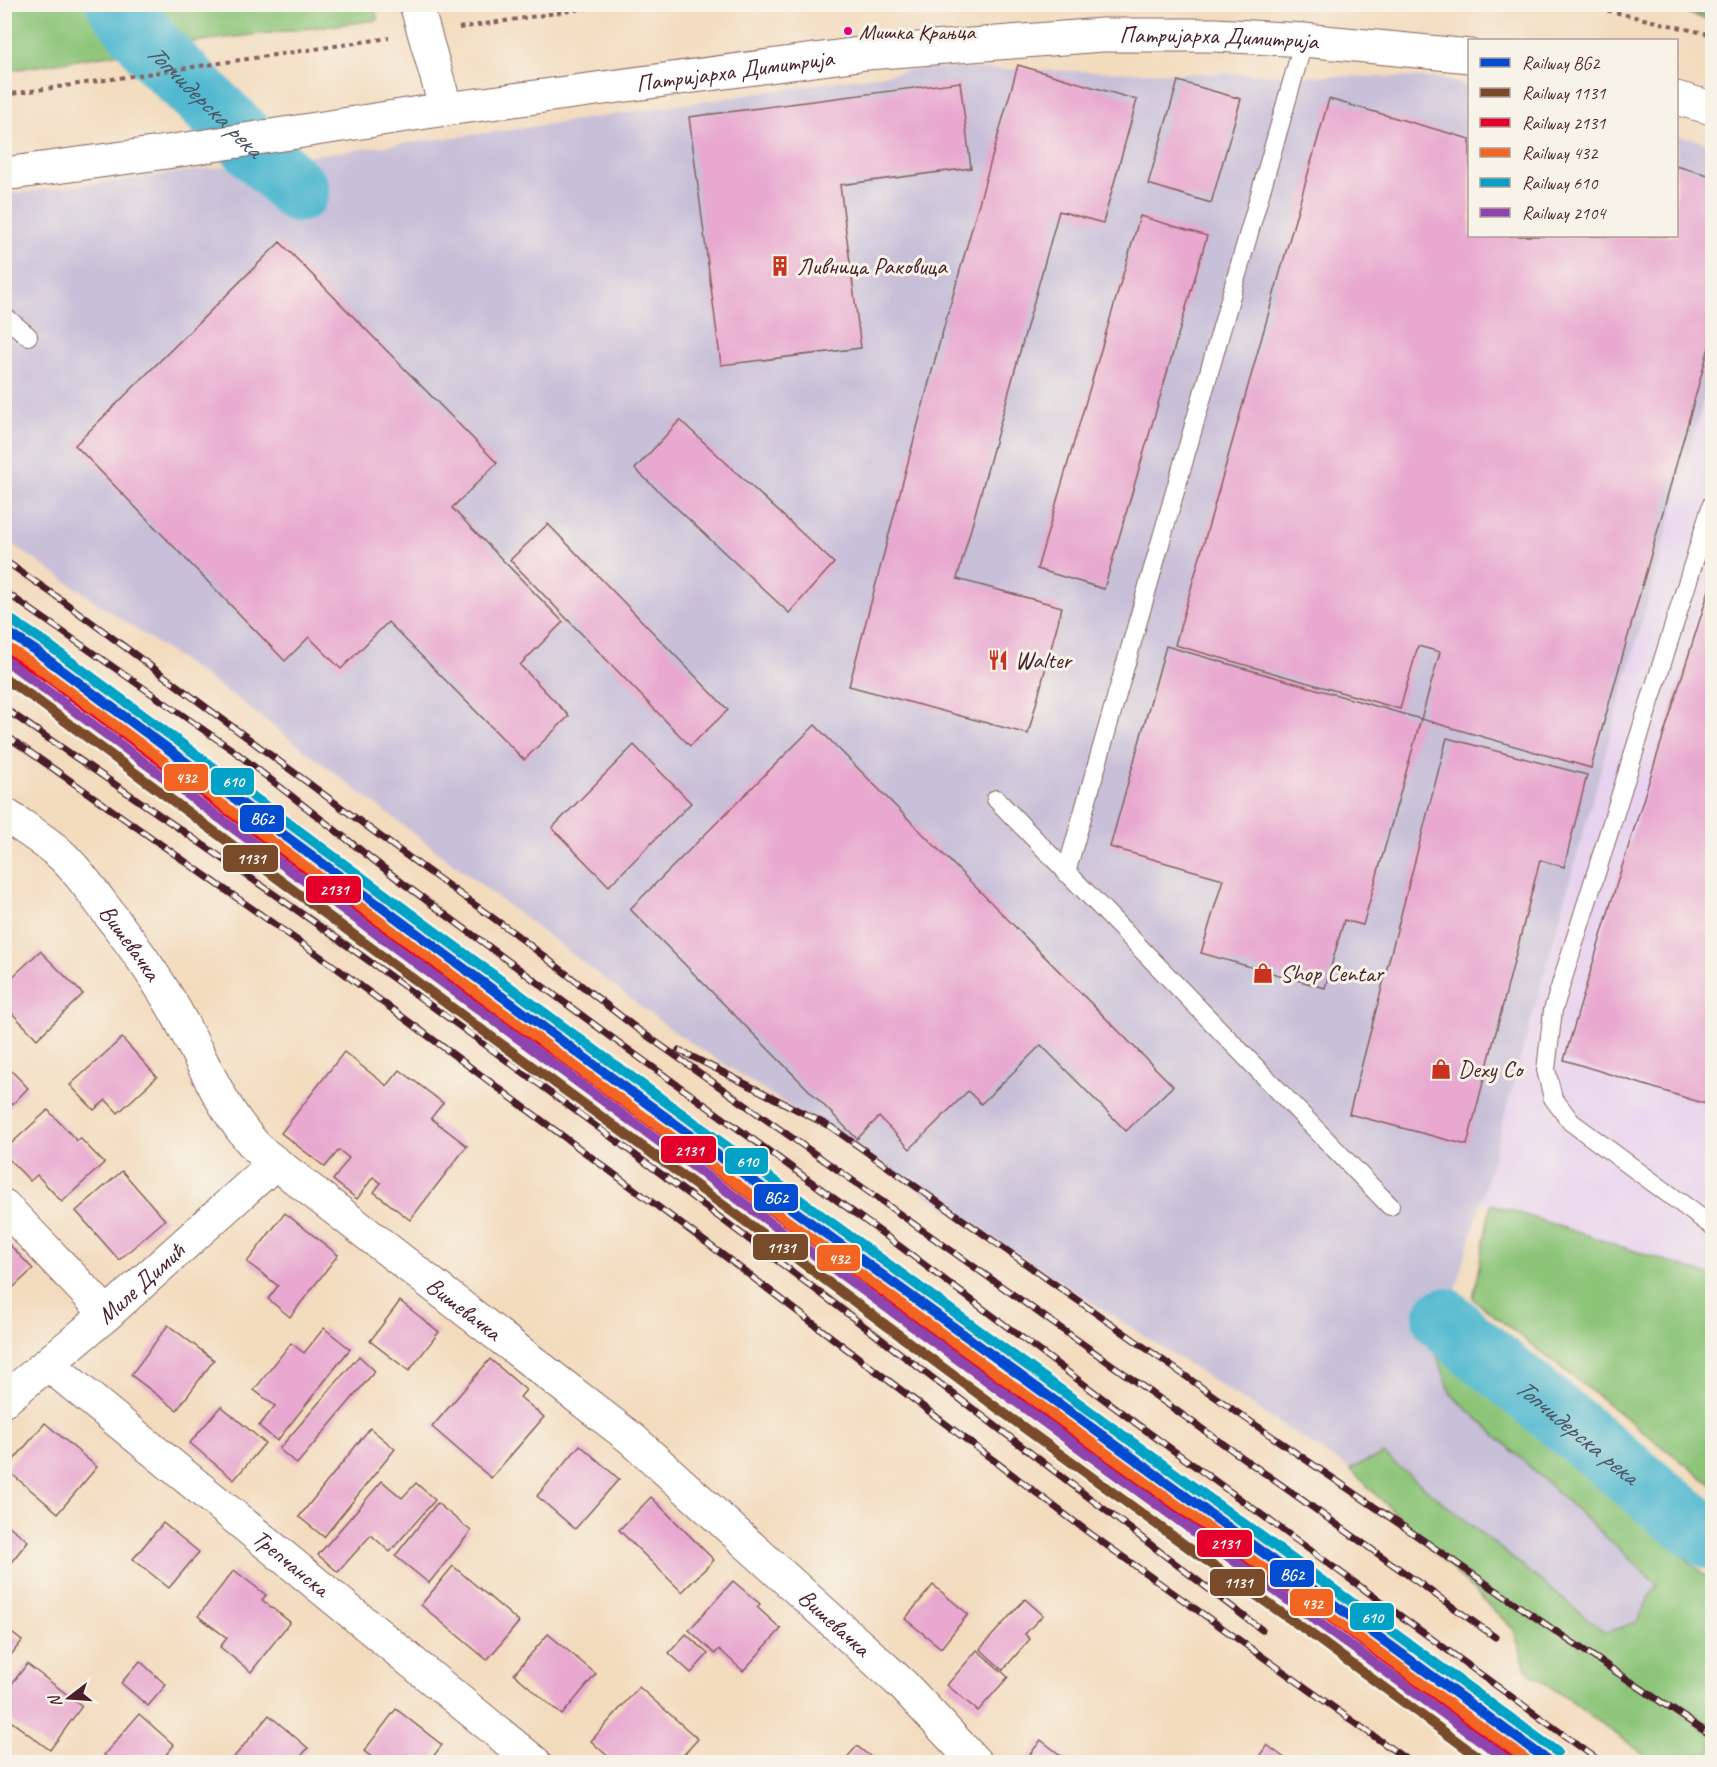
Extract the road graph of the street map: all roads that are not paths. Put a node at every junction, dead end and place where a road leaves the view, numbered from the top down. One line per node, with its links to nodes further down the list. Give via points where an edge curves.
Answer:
1 (420, 19): 6 (street)
2 (1304, 40): 3 (street, Патријарха Димитрија); 6 (street, Патријарха Димитрија, via 1102,35 867,53); 13 (lane)
3 (1468, 56)
4 (1678, 98): 5 (street)
5 (1713, 108)
6 (446, 109): 7 (street, Патријарха Димитрија)
7 (4, 174)
8 (4, 316): 9 (lane)
9 (28, 336)
10 (1713, 504): 17 (lane, via 1553,1010 1546,1070 1553,1098 1571,1122)
11 (996, 799): 13 (lane)
12 (4, 813): 14 (street, Вишевачка, via 61,855 87,885 173,1006 222,1102 245,1135)
13 (1066, 873): 16 (lane)
14 (275, 1163): 18 (street, Миле Димић); 22 (street, Вишевачка, via 632,1439 903,1685)
15 (4, 1206): 18 (street)
16 (1390, 1206)
17 (1713, 1226)
18 (107, 1314): 19 (street, Миле Димић)
19 (48, 1364): 20 (street, Миле Димић); 21 (street, Трепчанска)
20 (4, 1400)
21 (534, 1762)
22 (975, 1762)

